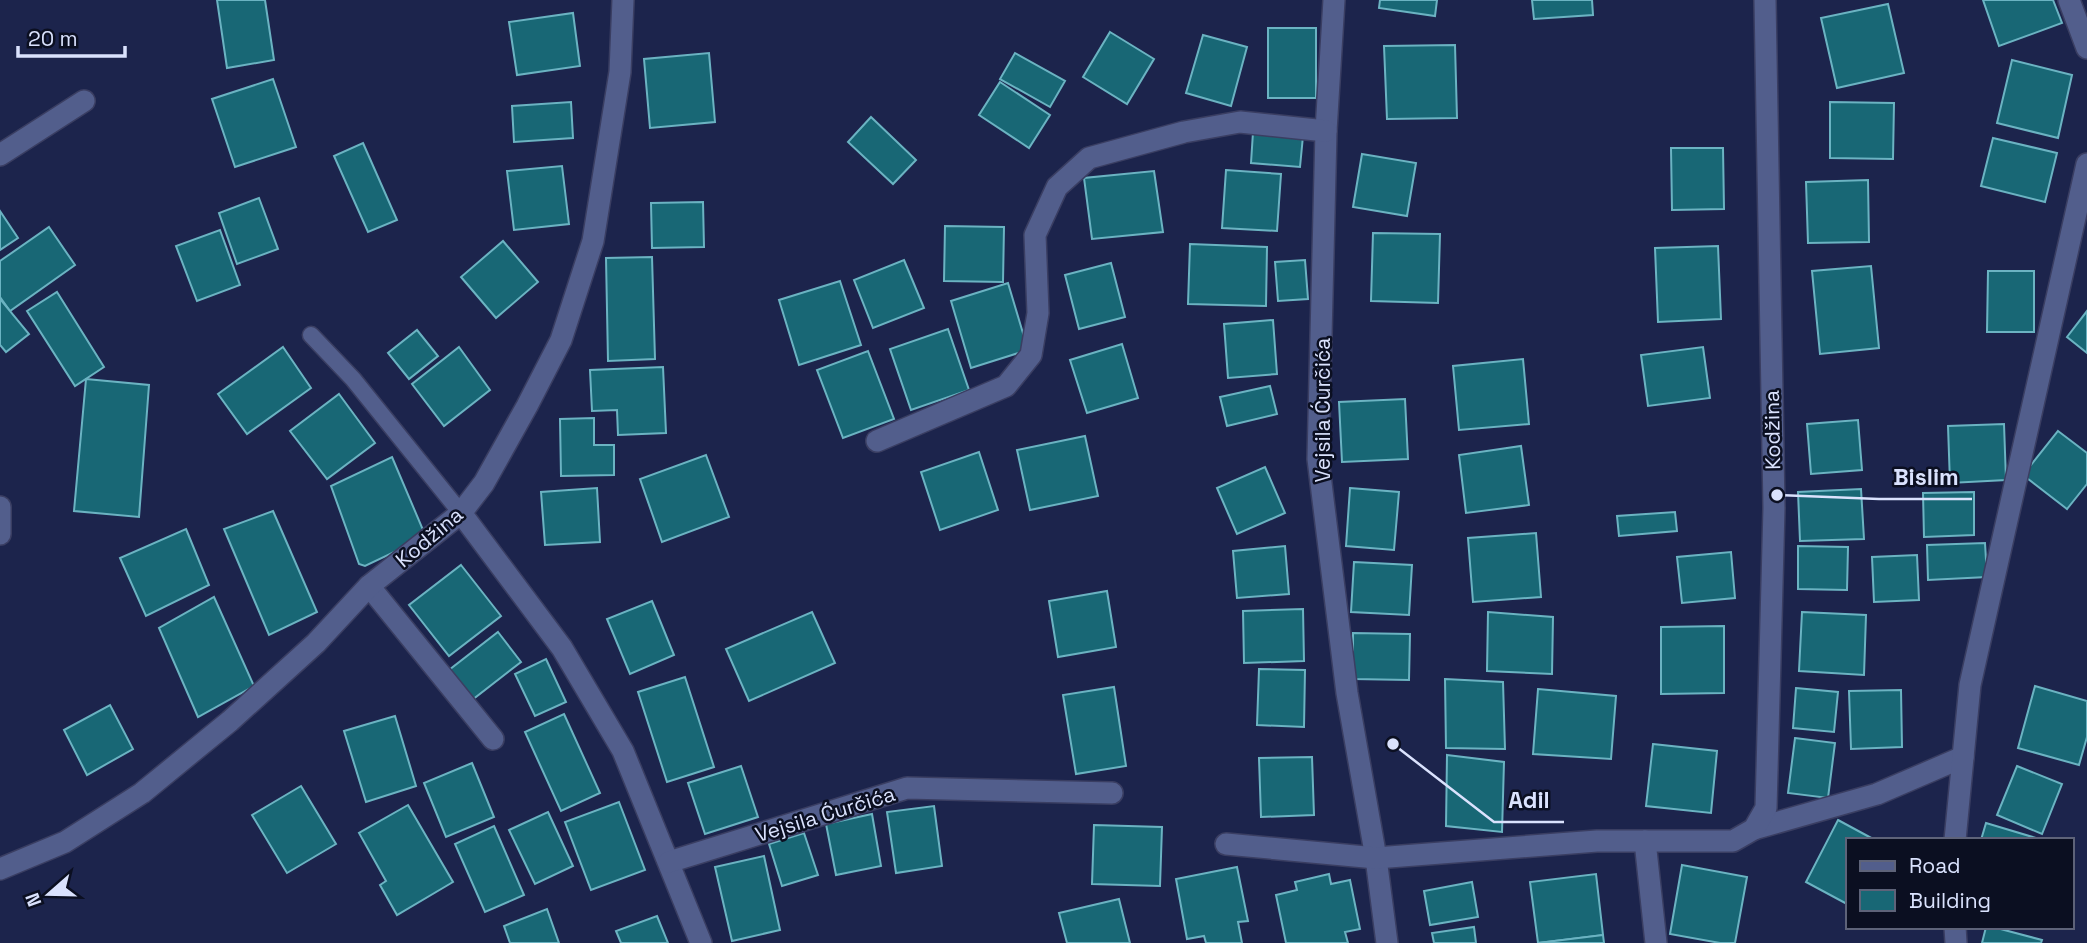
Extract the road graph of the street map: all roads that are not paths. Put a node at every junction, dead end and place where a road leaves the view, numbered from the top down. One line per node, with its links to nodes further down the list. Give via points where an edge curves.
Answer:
1 (624, 0): 13 (street, Kodžina, via 620,72 593,241 561,340 484,483)
2 (1334, 0): 7 (street, Vejsila Ćurčića)
3 (1765, 0): 19 (street, Kodžina, via 1774,508 1766,808)
4 (2069, 0): 5 (street)
5 (2087, 48)
6 (84, 100): 8 (street)
7 (1326, 131): 11 (street, via 1240,122 1089,158 1057,187 1035,235 1038,313 1031,355 1006,386); 23 (street, Vejsila Ćurčića, via 1318,459 1347,692)
8 (0, 155)
9 (2087, 164): 17 (street, via 1970,685)
10 (311, 335): 13 (lane, via 353,379)
11 (877, 440)
12 (0, 507): 14 (street)
13 (461, 513): 15 (street, Kodžina); 24 (street, via 562,648 623,751)
14 (0, 534)
15 (369, 586): 16 (street); 25 (street, Kodžina, via 297,660 142,793 65,842)
16 (493, 739)
17 (1963, 757): 19 (street, via 1877,794); 20 (street)
18 (1112, 793): 24 (street, Vejsila Ćurčića, via 907,788)
19 (1754, 829): 21 (street, via 1733,841)
20 (1955, 838)
21 (1645, 841): 23 (street); 28 (street)
22 (1226, 844): 23 (street)
23 (1376, 858): 27 (street, Vejsila Ćurčića)
24 (669, 862): 26 (street)
25 (0, 869)
26 (701, 943)
27 (1387, 943)
28 (1656, 943)

